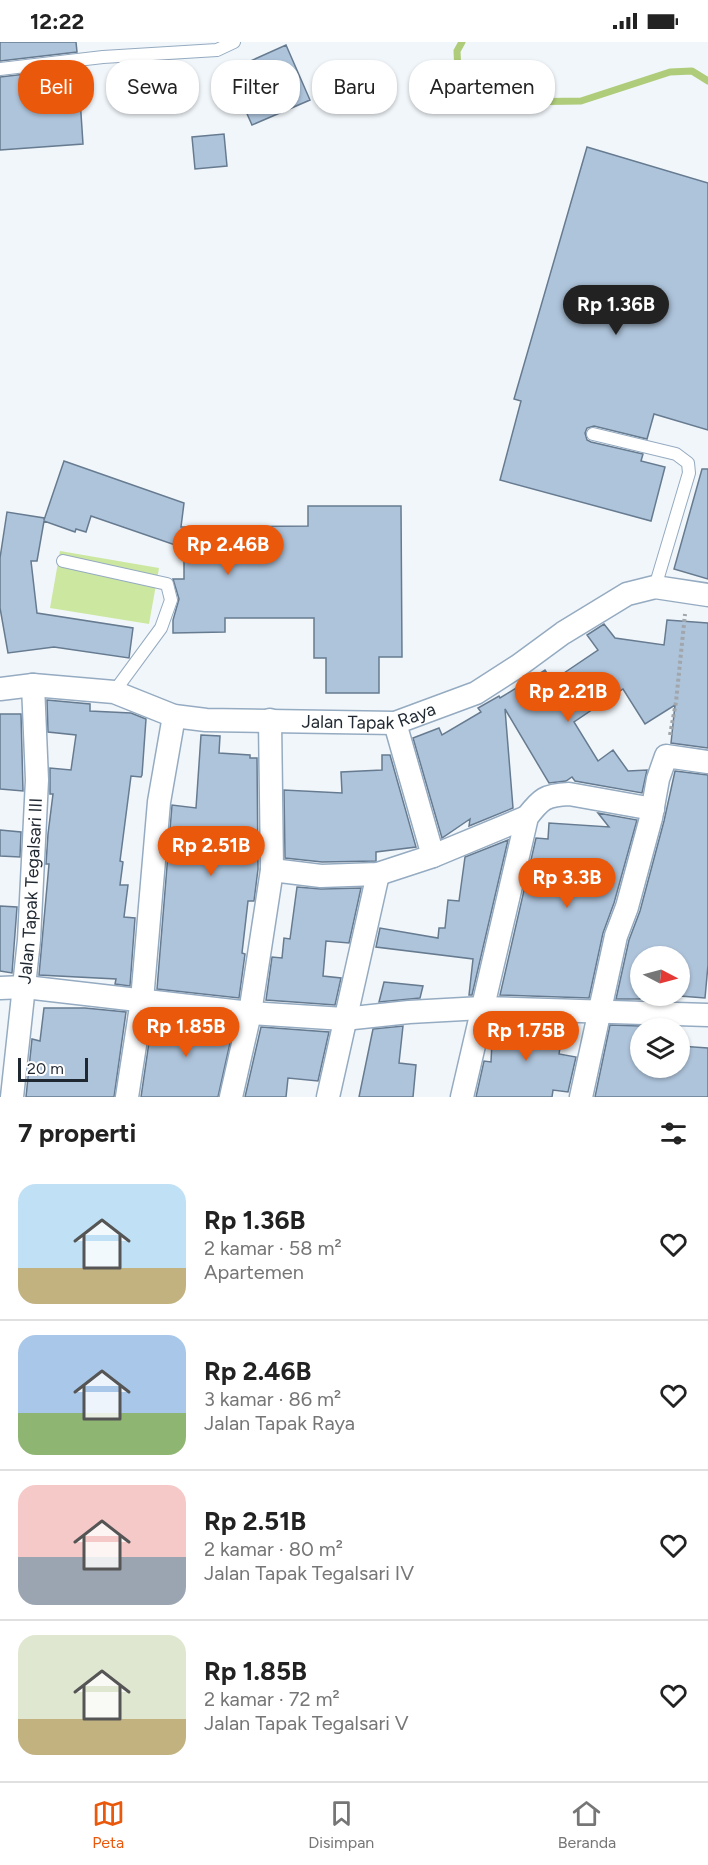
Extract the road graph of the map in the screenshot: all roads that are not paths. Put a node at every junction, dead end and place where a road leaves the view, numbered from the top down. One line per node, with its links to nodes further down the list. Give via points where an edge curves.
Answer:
1 (234, 42): 2 (lane, via 217,50)
2 (0, 69)
3 (593, 434): 5 (lane, via 676,454 688,463 689,473)
4 (63, 561): 9 (lane, via 167,584 171,600 162,628)
5 (655, 587): 6 (street, Jalan Tapak Raya); 12 (street, Jalan Tapak Raya, via 627,594 476,693)
6 (698, 593)
7 (33, 685): 8 (street, Jalan Tapak Raya); 9 (street, Jalan Tapak Raya); 19 (street, Jalan Tapak Tegalsari III, via 37,780)
8 (0, 689)
9 (114, 692): 10 (street, Jalan Tapak Raya)
10 (174, 716): 11 (street, Jalan Tapak Raya); 21 (street, via 159,802)
11 (270, 720): 12 (street, Jalan Tapak Raya); 17 (street)
12 (395, 723): 16 (street)
13 (708, 762): 14 (street, via 666,756)
14 (653, 809): 15 (street, via 569,794 540,800); 23 (street, via 616,936)
15 (527, 817): 16 (street); 22 (street)
16 (433, 856): 18 (street)
17 (272, 870): 18 (street, via 321,876); 24 (street)
18 (378, 874): 26 (street)
19 (25, 987): 20 (street); 21 (street); 27 (street, Jalan Tapak Tegalsari III)
20 (0, 988)
21 (142, 1000): 24 (street); 28 (street)
22 (482, 1008): 23 (street); 26 (street); 31 (street)
23 (601, 1011): 25 (street); 32 (street)
24 (250, 1013): 26 (street); 29 (street)
25 (708, 1016)
26 (344, 1019): 30 (street)
27 (12, 1097)
28 (127, 1097)
29 (231, 1097)
30 (328, 1097)
31 (462, 1097)
32 (581, 1097)

